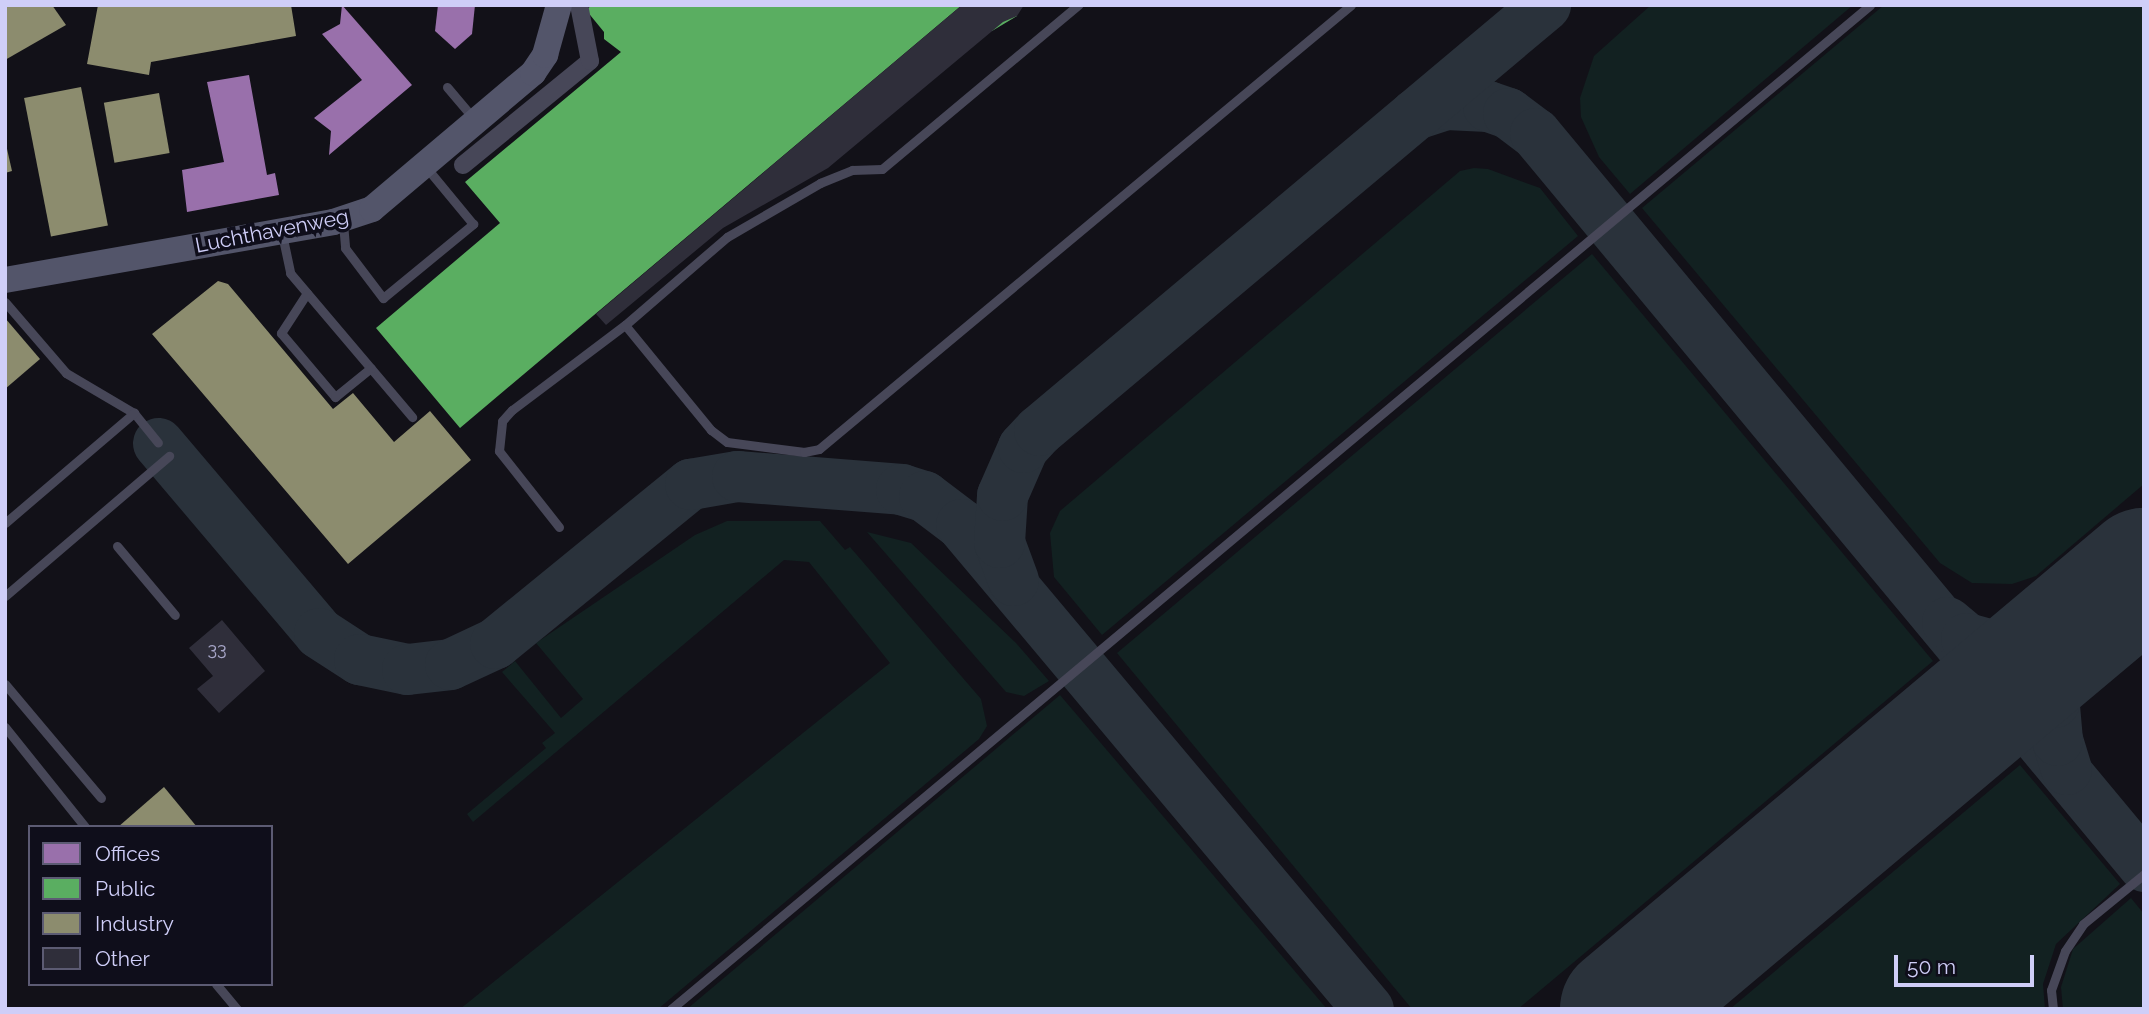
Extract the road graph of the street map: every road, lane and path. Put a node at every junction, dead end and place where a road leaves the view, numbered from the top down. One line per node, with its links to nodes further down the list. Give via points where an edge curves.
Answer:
1 (547, 5): 7 (street)
2 (559, 5): 7 (street, Luchthavenweg)
3 (579, 5): 10 (street, via 590,61)
4 (1078, 5): 17 (lane, via 882,169 852,170 820,183 727,237)
5 (1351, 5): 17 (lane, via 819,449 804,452 727,442 711,430)
6 (1870, 5): 35 (lane)
7 (551, 36): 9 (street, Luchthavenweg, via 533,74)
8 (447, 87): 9 (lane)
9 (477, 122): 11 (street, Luchthavenweg)
10 (463, 165)
11 (425, 166): 12 (street, Luchthavenweg, via 376,206); 12 (lane, via 473,224 383,298 345,248)
12 (343, 218): 13 (street, Luchthavenweg)
13 (281, 231): 14 (street, Luchthavenweg); 15 (lane, via 290,273)
14 (5, 280)
15 (307, 293): 18 (lane); 18 (lane, via 281,332 335,397)
16 (5, 302): 19 (lane, via 66,373)
17 (625, 325): 24 (lane, via 502,421 497,441 504,461)
18 (371, 368): 20 (lane)
19 (134, 413): 21 (lane); 23 (lane)
20 (412, 417)
21 (158, 443)
22 (169, 456): 26 (lane)
23 (5, 523)
24 (559, 527)
25 (117, 546): 27 (lane)
26 (5, 596)
27 (175, 615)
28 (5, 684): 30 (lane)
29 (5, 727): 31 (lane)
30 (101, 798)
31 (83, 825)
32 (2144, 874): 36 (lane, via 2083,924 2065,951 2051,989)
33 (218, 986): 34 (lane)
34 (237, 1009)
35 (671, 1009)
36 (2053, 1009)

